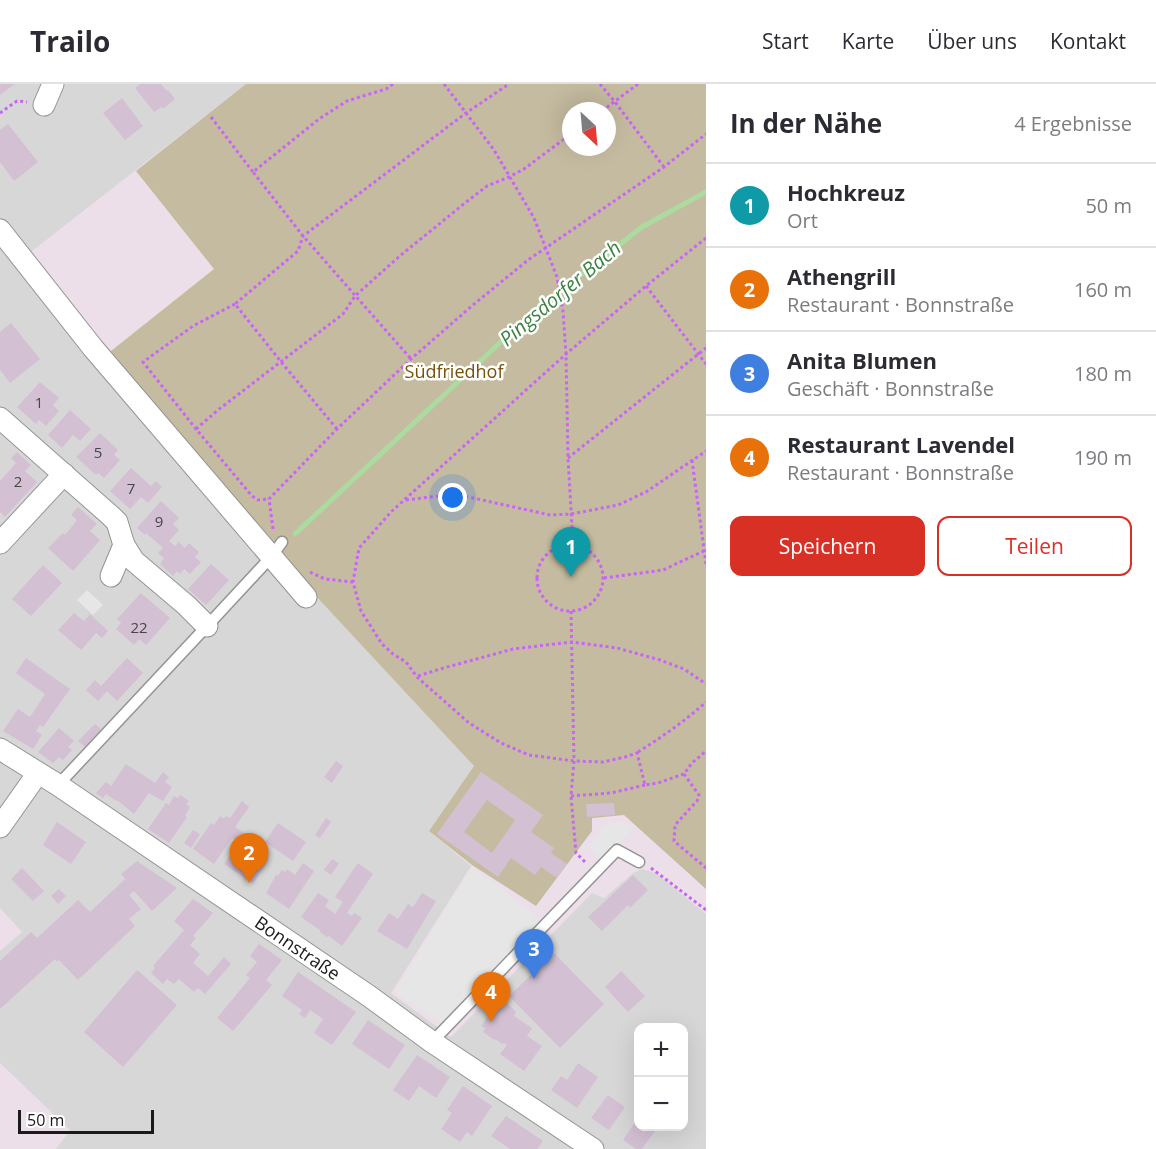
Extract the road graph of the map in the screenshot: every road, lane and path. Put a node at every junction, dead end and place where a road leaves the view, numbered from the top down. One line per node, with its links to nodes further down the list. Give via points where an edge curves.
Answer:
1 (53, 84): 9 (street)
2 (393, 84): 16 (path, via 346,100)
3 (444, 84): 11 (path)
4 (509, 84): 11 (path)
5 (600, 84): 7 (path)
6 (638, 84): 7 (path)
7 (615, 102)
8 (616, 103): 15 (path)
9 (44, 105): 10 (path, via 17,101)
10 (0, 113)
11 (466, 113): 17 (path); 19 (path)
12 (211, 117): 16 (path)
13 (706, 134): 15 (path)
14 (562, 141): 17 (path)
15 (664, 167): 21 (path)
16 (253, 172): 19 (path)
17 (509, 177): 21 (path, via 534,218); 23 (path, via 487,186 465,203)
18 (0, 230): 44 (street, via 93,348)
19 (303, 236): 23 (path); 24 (path, via 298,251)
20 (706, 238): 22 (path)
21 (545, 248): 26 (path, via 557,277); 28 (path)
22 (646, 286): 26 (path); 27 (path)
23 (355, 296): 28 (path); 29 (path, via 343,314)
24 (235, 304): 29 (path); 32 (path, via 193,326 143,362)
25 (706, 348): 27 (path)
26 (566, 354): 35 (path); 39 (path)
27 (698, 355): 30 (path); 35 (path)
28 (411, 359): 33 (path)
29 (282, 363): 32 (path); 33 (path)
30 (706, 364)
31 (0, 417): 37 (street)
32 (196, 429): 38 (path, via 252,496)
33 (337, 429): 38 (path)
34 (706, 451): 36 (path)
35 (568, 458): 40 (path)
36 (692, 460): 40 (path, via 646,492 618,505); 45 (path)
37 (64, 474): 41 (street); 43 (street, via 117,522)
38 (269, 499): 44 (path)
39 (405, 500): 40 (path, via 455,494 550,515); 50 (path, via 359,548)
40 (571, 514): 42 (path)
41 (0, 543)
42 (573, 544): 49 (path, via 595,555); 52 (path, via 550,551 537,571 541,594 559,609)
43 (124, 545): 48 (street); 53 (street, via 134,561)
44 (276, 550): 51 (street); 53 (lane)
45 (705, 550): 46 (path); 49 (path, via 663,570)
46 (706, 564)
47 (303, 568): 50 (path, via 325,579)
48 (111, 576)
49 (604, 578): 52 (path, via 594,601)
50 (353, 582): 55 (path, via 361,611 382,644 406,662)
51 (306, 597)
52 (571, 611): 54 (path)
53 (207, 626): 64 (lane)
54 (572, 642): 55 (path, via 513,649); 56 (path, via 617,648 660,660 684,669); 61 (path)
55 (417, 677): 61 (path, via 469,723 501,743 529,755)
56 (706, 684)
57 (706, 702): 60 (path)
58 (0, 749): 62 (street, Bonnstraße)
59 (706, 751): 63 (path)
60 (637, 753): 61 (path, via 603,762); 65 (path)
61 (574, 761): 66 (path)
62 (38, 773): 64 (street, Bonnstraße); 67 (street)
63 (684, 774): 65 (path); 69 (path, via 699,795 675,825 674,841)
64 (58, 785): 72 (street, Bonnstraße)
65 (645, 785): 66 (path, via 611,794)
66 (571, 796): 70 (path, via 576,853)
67 (0, 827)
68 (639, 862): 70 (lane, via 617,850); 71 (path, via 653,868)
69 (706, 868)
70 (596, 871): 72 (lane)
71 (706, 910)
72 (432, 1042): 73 (street, Bonnstraße)
73 (593, 1149)

